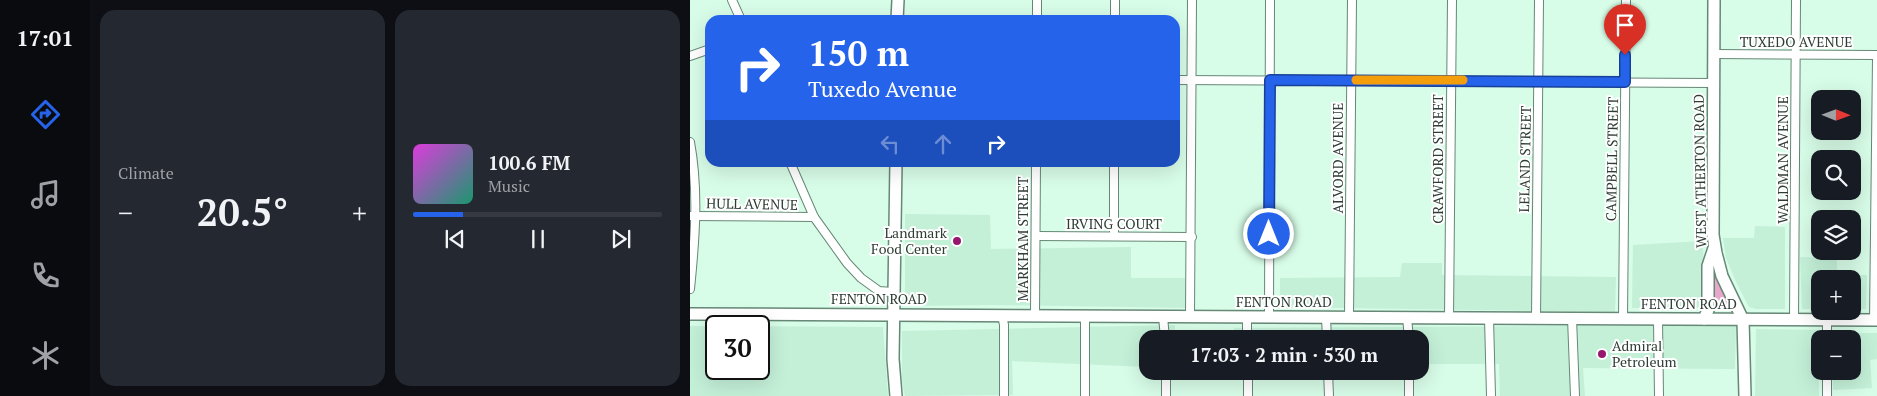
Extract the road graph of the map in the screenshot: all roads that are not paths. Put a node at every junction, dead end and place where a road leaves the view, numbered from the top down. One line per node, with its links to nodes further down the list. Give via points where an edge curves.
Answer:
1 (732, 0): 13 (street)
2 (898, 0): 14 (street)
3 (1037, 0): 15 (street)
4 (1115, 0): 16 (street)
5 (1192, 0): 23 (street)
6 (1270, 0): 24 (street)
7 (1352, 0): 25 (street, ALVORD AVENUE)
8 (1452, 0): 26 (street, CRAWFORD STREET)
9 (1539, 0): 27 (street, LELAND STREET)
10 (1626, 0): 28 (street, CAMPBELL STREET)
11 (1714, 0): 18 (street, WEST ATHERTON ROAD)
12 (1796, 0): 19 (street, WALDMAN AVENUE)
13 (739, 15)
14 (897, 15)
15 (1036, 15)
16 (1115, 15)
17 (705, 51): 20 (street)
18 (1714, 54): 19 (street, TUXEDO AVENUE); 29 (street, WEST ATHERTON ROAD)
19 (1796, 54): 21 (street, TUXEDO AVENUE); 63 (street, WALDMAN AVENUE)
20 (690, 56)
21 (1877, 57): 67 (street)
22 (1180, 80): 23 (street)
23 (1192, 80): 24 (street); 39 (street)
24 (1270, 80): 25 (street); 51 (street)
25 (1351, 80): 26 (street); 53 (street, ALVORD AVENUE)
26 (1451, 80): 27 (street); 55 (street, CRAWFORD STREET)
27 (1538, 81): 28 (street); 57 (street, LELAND STREET)
28 (1625, 82): 29 (street); 59 (street, CAMPBELL STREET)
29 (1714, 83): 40 (street, WEST ATHERTON ROAD)
30 (690, 142): 35 (street, via 694,170)
31 (792, 167): 36 (street)
32 (896, 167): 42 (street)
33 (1036, 167): 37 (street, MARKHAM STREET)
34 (1114, 167): 38 (street)
35 (693, 216): 36 (street, HULL AVENUE); 41 (street)
36 (814, 217): 42 (street, via 861,278 879,291)
37 (1036, 236): 38 (street, IRVING COURT); 46 (street, MARKHAM STREET)
38 (1114, 236): 39 (street, IRVING COURT)
39 (1192, 237): 49 (street)
40 (1714, 246): 61 (street, via 1708,266 1708,310); 62 (street, WEST ATHERTON ROAD, via 1722,276)
41 (690, 289)
42 (894, 292): 44 (street)
43 (690, 314): 44 (street, FENTON ROAD)
44 (893, 314): 45 (street, FENTON ROAD); 78 (street)
45 (1002, 315): 46 (street, FENTON ROAD); 79 (street, MARKHAM STREET)
46 (1035, 315): 47 (street, FENTON ROAD)
47 (1084, 315): 48 (street, FENTON ROAD); 80 (street)
48 (1163, 316): 49 (street, FENTON ROAD); 68 (street)
49 (1190, 316): 50 (street, FENTON ROAD)
50 (1247, 316): 51 (street, FENTON ROAD); 69 (street)
51 (1268, 316): 52 (street, FENTON ROAD)
52 (1326, 317): 53 (street, FENTON ROAD); 70 (street)
53 (1349, 317): 54 (street, FENTON ROAD)
54 (1407, 317): 55 (street, FENTON ROAD); 71 (street)
55 (1449, 318): 56 (street, FENTON ROAD)
56 (1489, 318): 57 (street, FENTON ROAD); 85 (street)
57 (1536, 318): 58 (street, FENTON ROAD)
58 (1572, 318): 59 (street, FENTON ROAD); 86 (street)
59 (1623, 318): 60 (street, FENTON ROAD)
60 (1658, 319): 61 (street, FENTON ROAD); 87 (street)
61 (1704, 319): 62 (street, FENTON ROAD)
62 (1743, 320): 63 (street, FENTON ROAD); 88 (street, WEST ATHERTON ROAD)
63 (1794, 320): 64 (street, FENTON ROAD)
64 (1811, 320)
65 (1827, 320): 72 (street)
66 (1861, 320): 67 (street, FENTON ROAD)
67 (1876, 320)
68 (1164, 330)
69 (1247, 330)
70 (1327, 330)
71 (1408, 330)
72 (1827, 330)
73 (1166, 380): 81 (street)
74 (1248, 380): 82 (street)
75 (1328, 380): 83 (street)
76 (1409, 380): 84 (street)
77 (1827, 380): 89 (street)
78 (896, 396)
79 (1004, 396)
80 (1085, 396)
81 (1166, 396)
82 (1248, 396)
83 (1329, 396)
84 (1409, 396)
85 (1491, 396)
86 (1574, 396)
87 (1659, 396)
88 (1745, 396)
89 (1827, 396)

